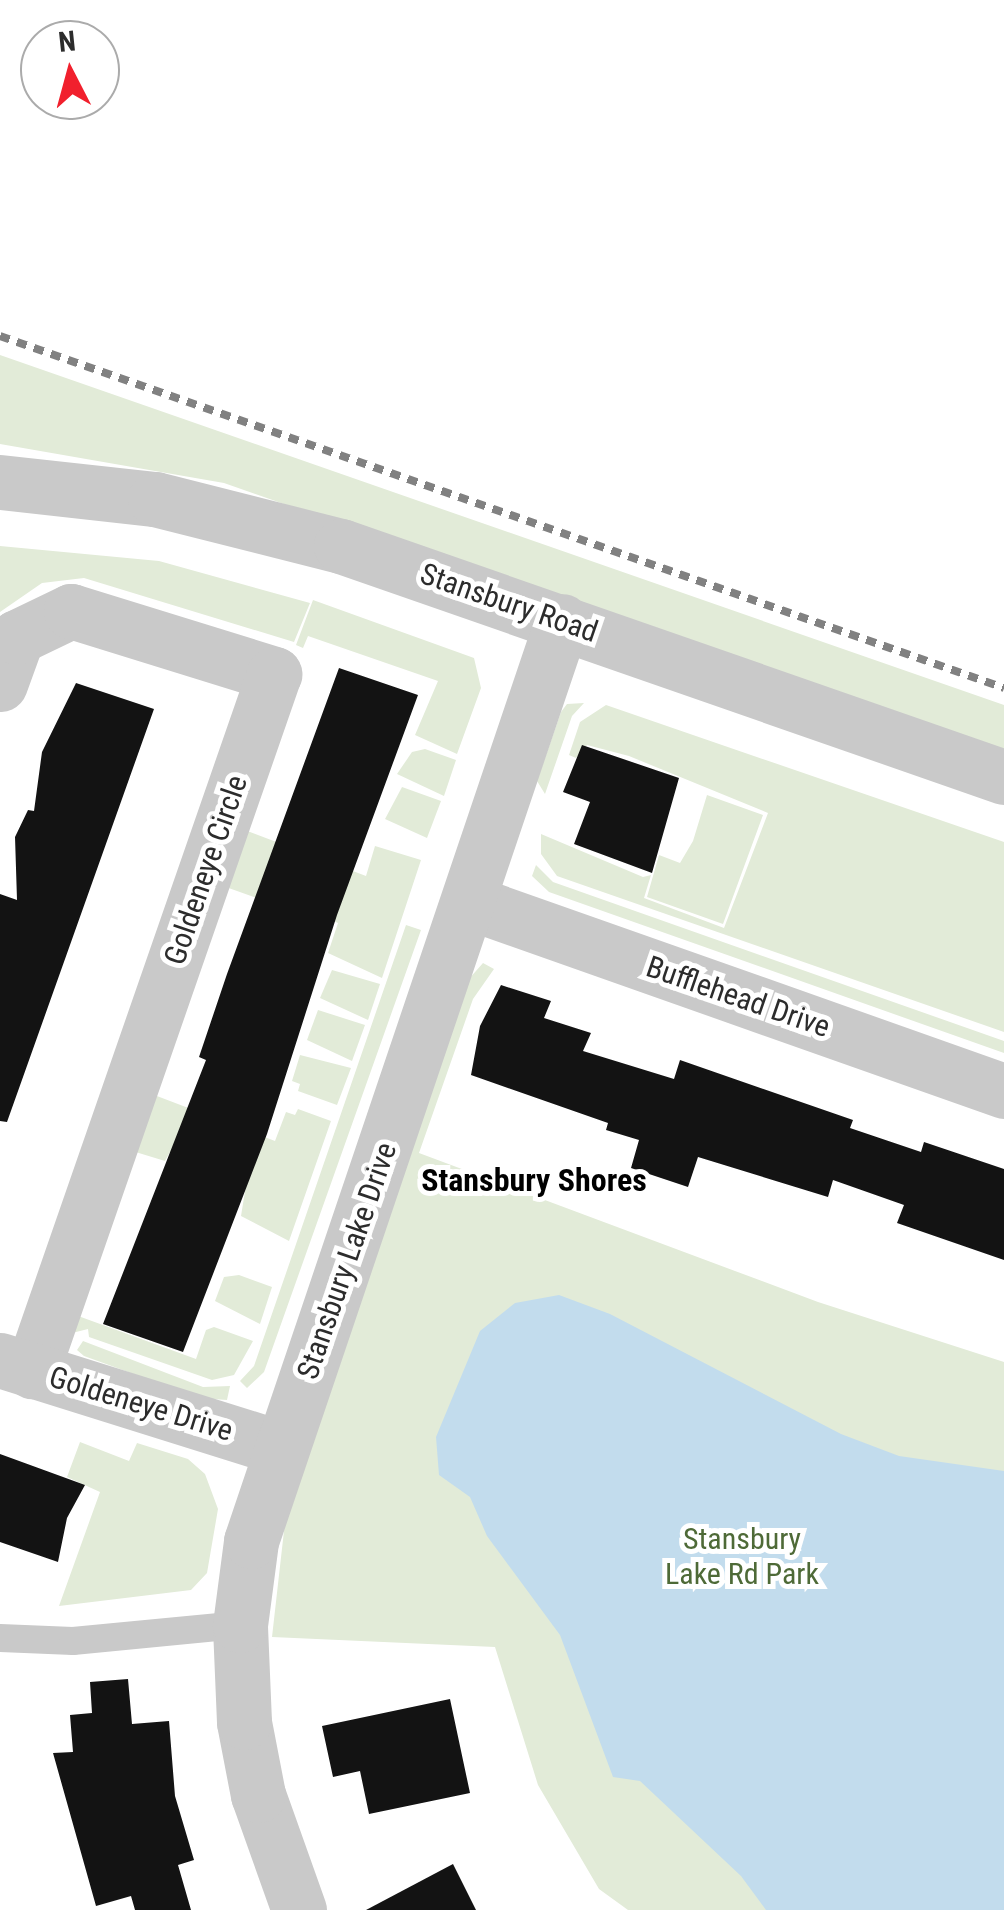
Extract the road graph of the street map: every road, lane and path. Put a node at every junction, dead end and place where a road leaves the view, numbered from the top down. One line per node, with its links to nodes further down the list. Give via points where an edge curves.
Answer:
1 (0, 482): 2 (street, Stansbury Road, via 154,499 340,546)
2 (562, 621): 4 (street, Stansbury Road); 5 (street, Stansbury Lake Drive)
3 (0, 684): 7 (street, Goldeneye Circle, via 16,638 71,610 274,674)
4 (1004, 777)
5 (472, 903): 6 (street, Bufflehead Drive); 8 (street, Stansbury Lake Drive)
6 (1004, 1090)
7 (16, 1366): 8 (street, Goldeneye Drive)
8 (282, 1448): 9 (street, Stansbury Lake Drive, via 251,1541)
9 (240, 1625): 10 (lane, via 72,1640); 11 (street, Stansbury Lake Drive, via 244,1722 258,1795)
10 (0, 1638)
11 (299, 1910)

